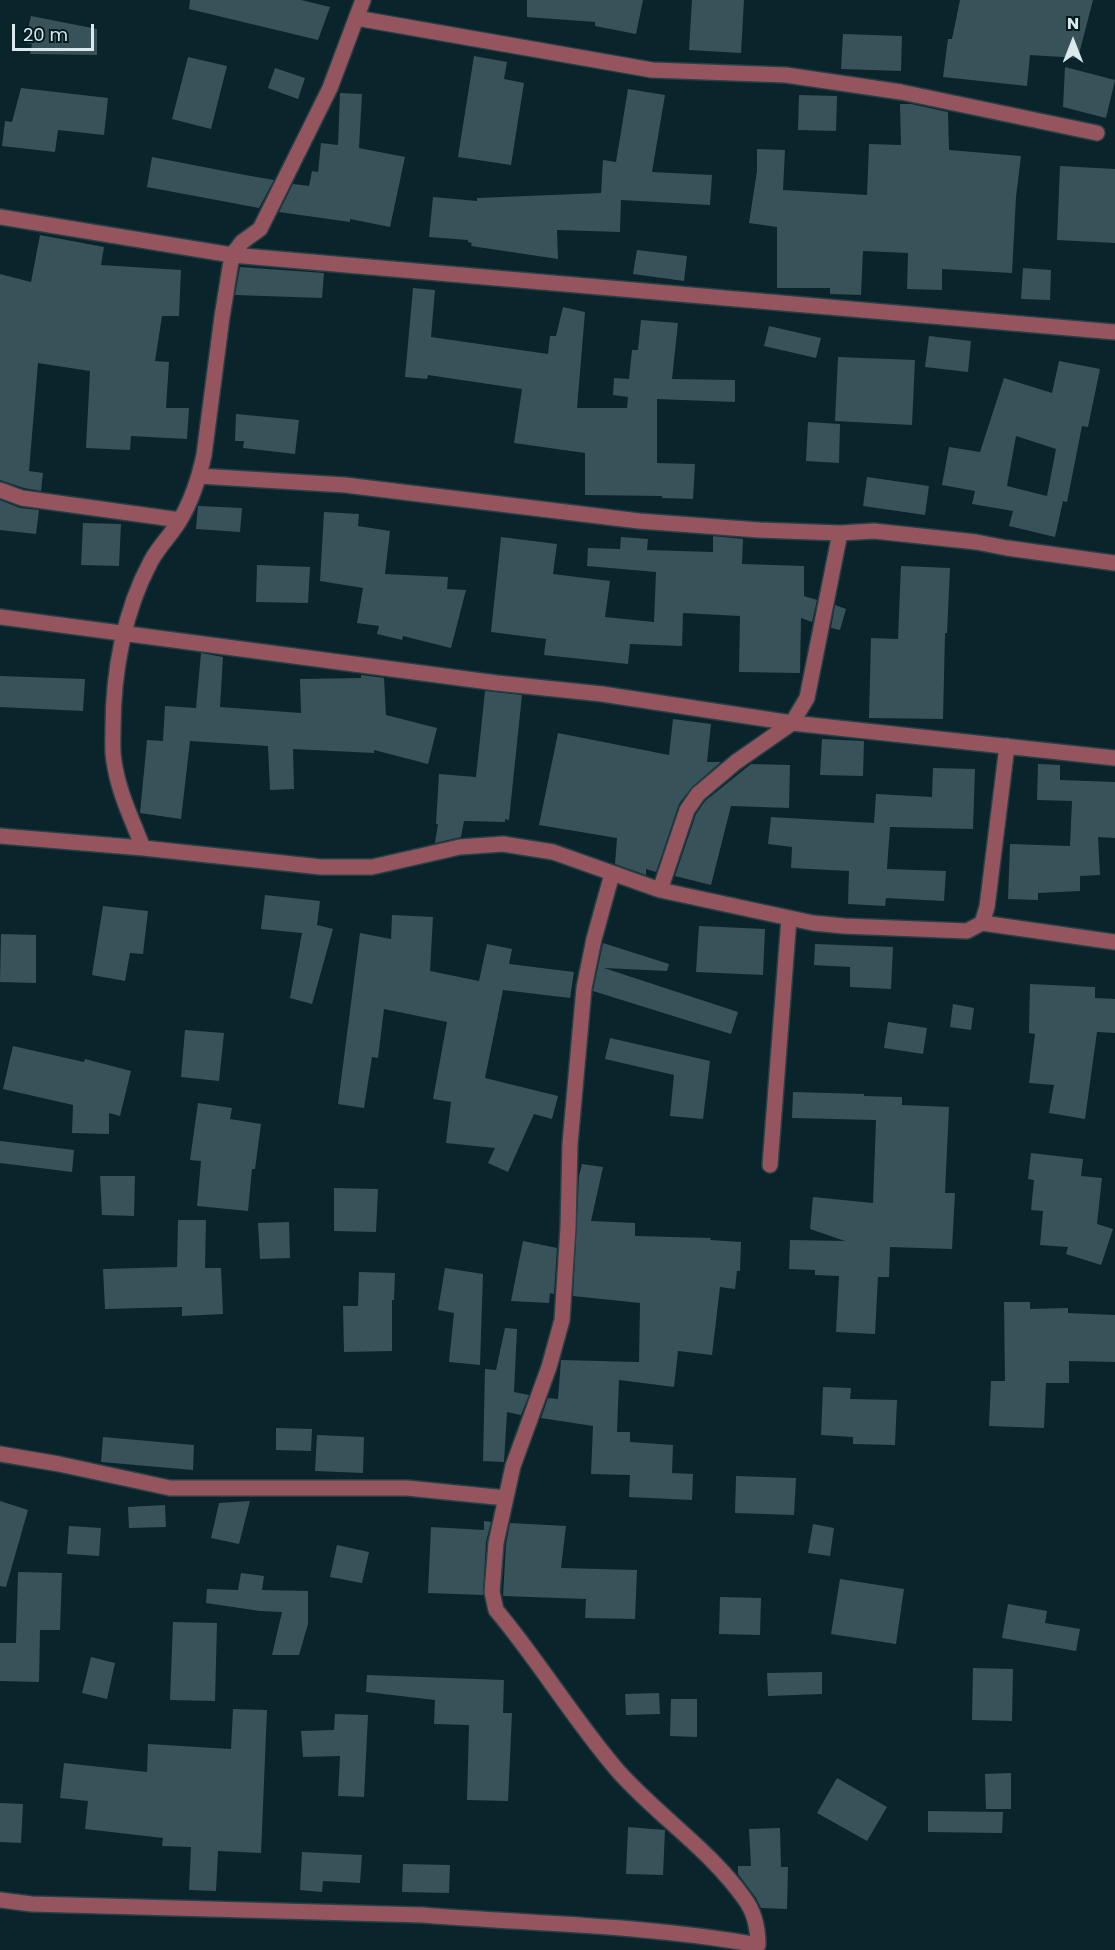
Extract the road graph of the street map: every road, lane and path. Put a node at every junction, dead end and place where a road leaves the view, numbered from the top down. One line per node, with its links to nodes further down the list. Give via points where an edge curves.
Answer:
1 (363, 0): 2 (street)
2 (356, 18): 3 (street, via 652,70 786,75 901,92); 5 (street, via 330,88 260,229)
3 (1097, 133)
4 (0, 217): 5 (street)
5 (232, 255): 6 (street); 7 (street)
6 (1115, 332)
7 (199, 476): 9 (street); 10 (street, via 345,485 639,521)
8 (0, 490): 9 (street, via 22,498)
9 (180, 520): 13 (street, via 152,559 136,591)
10 (840, 533): 11 (street, via 874,531 976,542); 14 (street, via 807,698)
11 (1115, 563)
12 (0, 616): 13 (street)
13 (124, 634): 14 (street, via 602,694); 18 (street, via 113,711 113,759 119,788)
14 (792, 723): 15 (street); 20 (street, via 698,794 687,810)
15 (1007, 747): 16 (street); 22 (street)
16 (1115, 758)
17 (0, 836): 18 (street)
18 (143, 848): 19 (street, via 321,867 372,867 460,847 503,844 553,852)
19 (612, 874): 20 (street); 26 (street, via 584,988 570,1144 562,1320)
20 (660, 890): 21 (street)
21 (789, 918): 22 (street, via 844,926 967,931); 24 (street)
22 (982, 923): 23 (street)
23 (1115, 942)
24 (770, 1165)
25 (0, 1454): 26 (street, via 170,1488 407,1488)
26 (506, 1498): 27 (street, via 496,1544 492,1592 496,1610 616,1769 644,1799 694,1841 745,1899 755,1922 758,1945 615,1927 423,1915)
27 (0, 1900)

